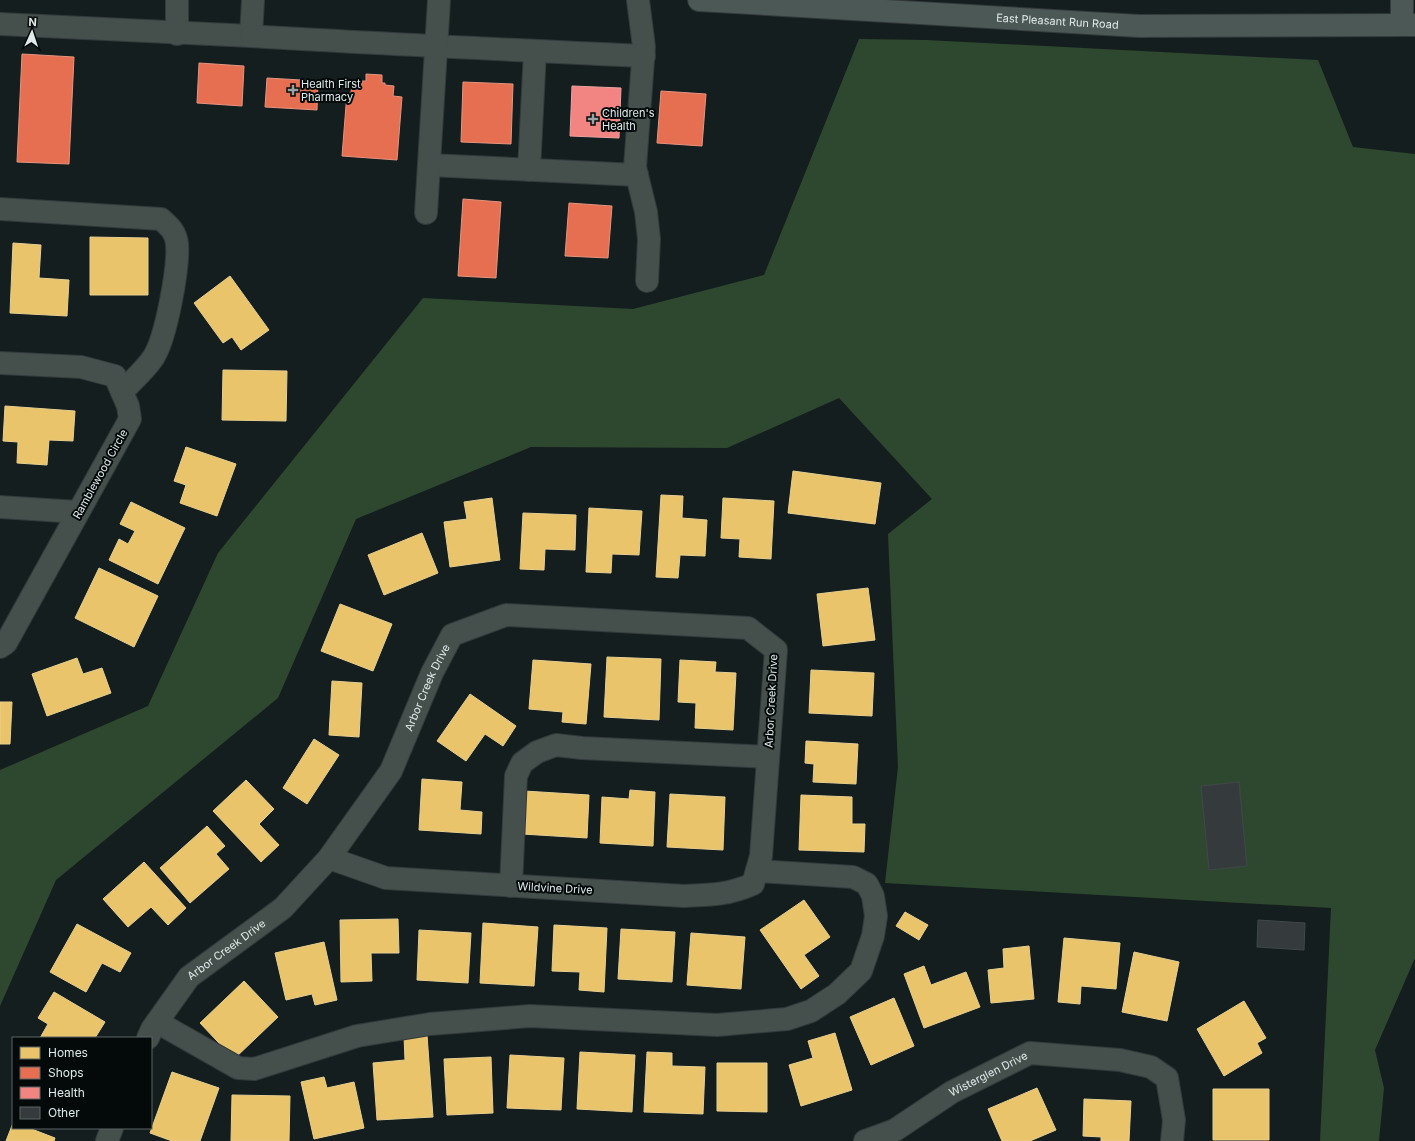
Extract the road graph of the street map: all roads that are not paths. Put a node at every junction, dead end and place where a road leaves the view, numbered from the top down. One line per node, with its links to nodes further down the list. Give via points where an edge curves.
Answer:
1 (177, 0): 10 (street)
2 (254, 0): 11 (street)
3 (439, 0): 12 (street)
4 (638, 0): 14 (street)
5 (699, 0): 7 (main road, East Pleasant Run Road)
6 (1402, 0): 9 (main road)
7 (828, 3): 9 (main road, East Pleasant Run Road, via 1139,26)
8 (0, 24): 10 (street)
9 (1409, 25)
10 (177, 34): 11 (street)
11 (251, 36): 12 (street)
12 (437, 46): 13 (street); 15 (street)
13 (535, 51): 14 (street); 16 (street)
14 (644, 56): 17 (street, via 635,167)
15 (430, 165): 16 (street); 19 (street)
16 (529, 170): 17 (street)
17 (637, 175): 20 (street, via 646,212 649,239)
18 (0, 209): 22 (street, via 161,219 171,227 177,243 176,272 165,329 154,357)
19 (426, 213)
20 (647, 281)
21 (0, 363): 22 (street, Ramblewood Circle, via 81,367 115,376)
22 (122, 392): 24 (street, Ramblewood Circle, via 130,419)
23 (0, 507): 24 (street)
24 (78, 512): 25 (street, Ramblewood Circle, via 6,643)
25 (0, 647)
26 (768, 757): 27 (street, Arbor Creek Drive, via 776,650 748,628 506,615 452,635 432,672 391,771); 28 (street, Arbor Creek Drive); 29 (street, via 556,745 537,752 522,763 516,776)
27 (329, 858): 29 (street, Wildvine Drive, via 386,878); 30 (street, Arbor Creek Drive, via 283,908 189,977)
28 (759, 863): 29 (street, Wildvine Drive, via 753,884 719,895 684,896); 30 (street, via 853,877 867,884 873,896 876,916 873,936 861,971 837,994 811,1011 787,1019 717,1025 530,1016 430,1024 357,1036 254,1069 238,1068)
29 (511, 886)
30 (153, 1030)
31 (112, 1129): 32 (street)
32 (107, 1141)
33 (865, 1141): 34 (street, Wisterglen Drive, via 895,1130 952,1092 1030,1053 1120,1060 1151,1067 1168,1078 1174,1120)
34 (1172, 1141)

